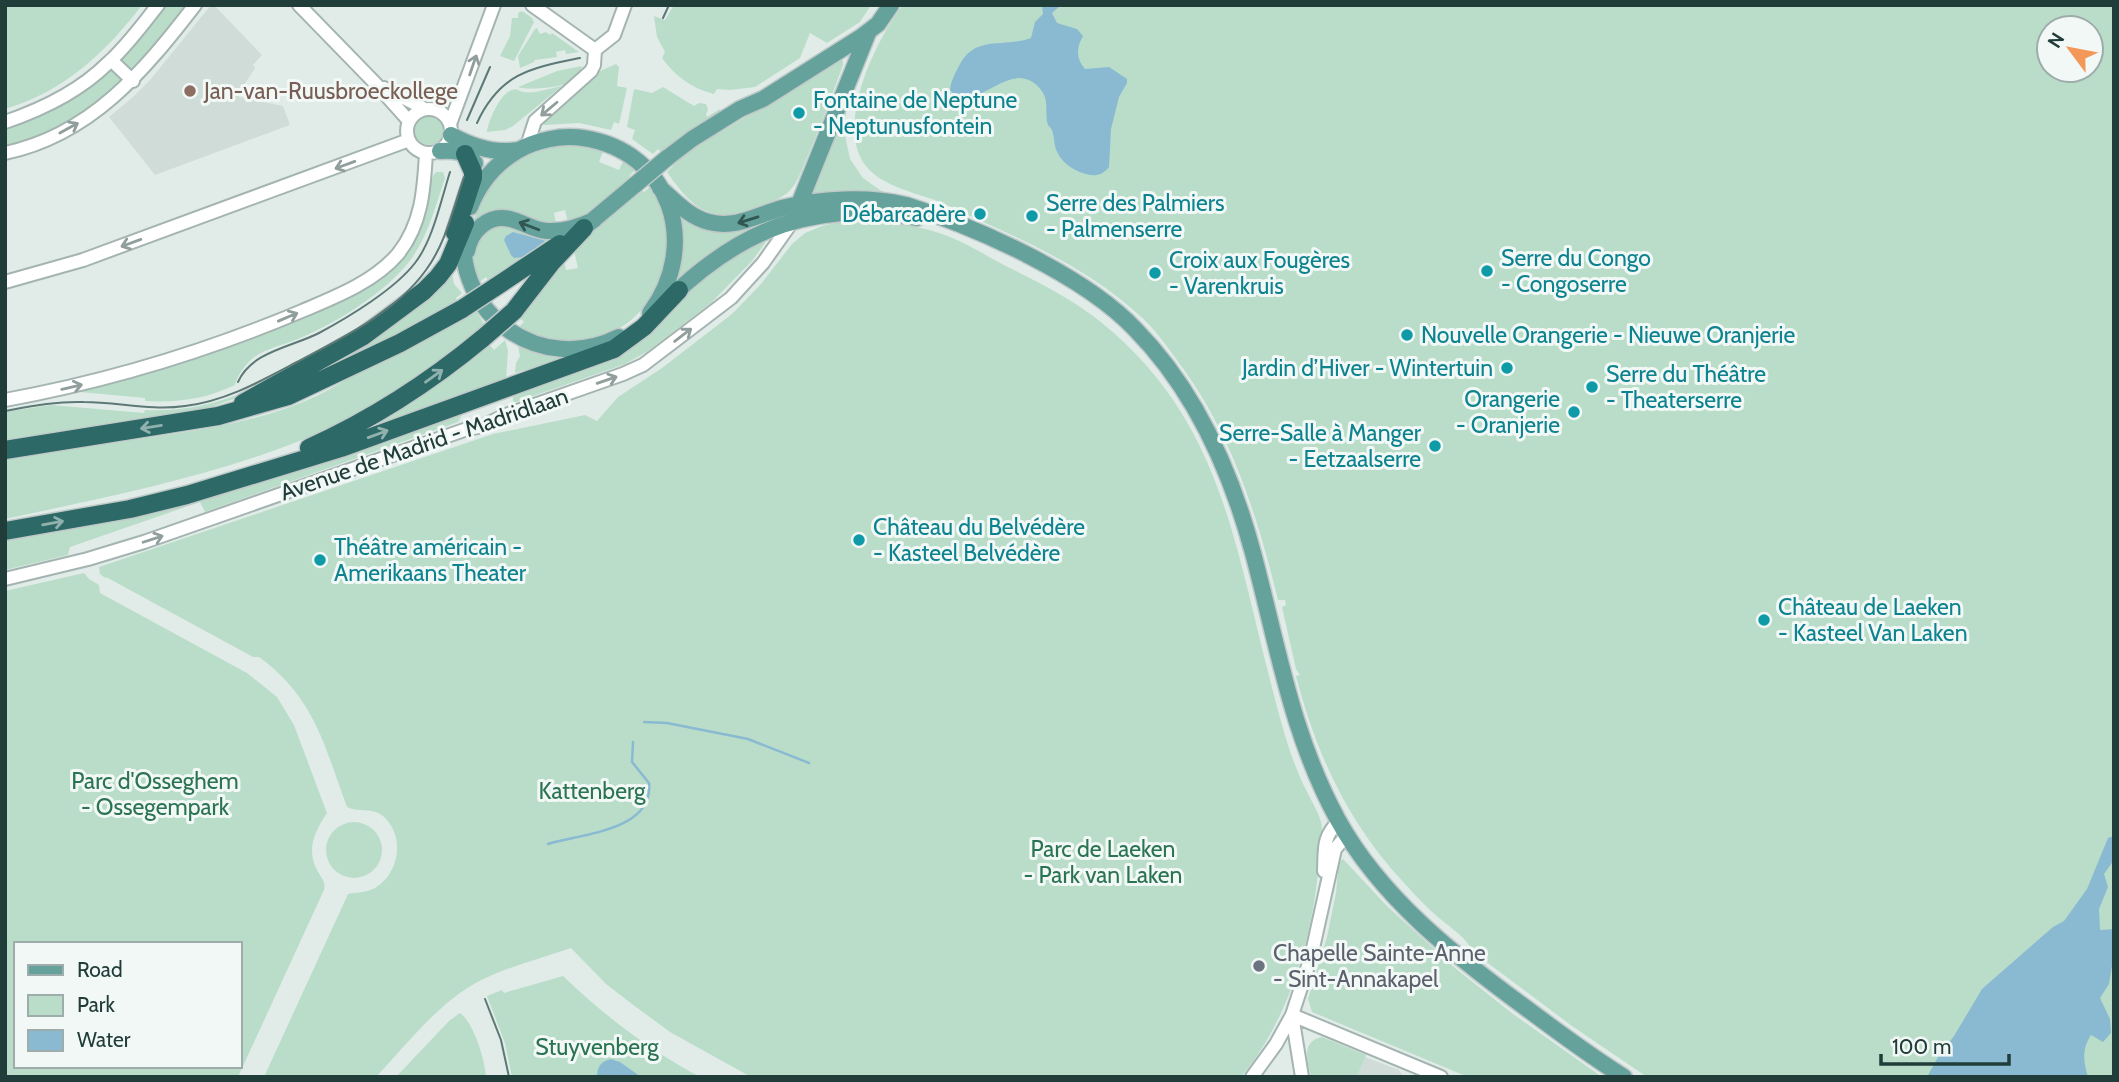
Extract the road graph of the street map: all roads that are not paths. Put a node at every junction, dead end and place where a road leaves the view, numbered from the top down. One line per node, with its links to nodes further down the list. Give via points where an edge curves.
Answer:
1 (158, 5): 10 (street)
2 (195, 5): 11 (street)
3 (299, 5): 12 (street)
4 (494, 5): 16 (street, one-way to 4)
5 (531, 5): 9 (street)
6 (625, 5): 9 (street, via 614,35)
7 (891, 5): 8 (main road)
8 (868, 33): 24 (main road); 27 (main road, bridge, via 667,158)
9 (595, 50): 18 (street, one-way to 18, via 591,71 535,121)
10 (111, 60): 11 (street); 15 (street, via 53,103)
11 (133, 80): 20 (street, one-way to 11, via 78,124)
12 (375, 83): 13 (street); 14 (street)
13 (425, 109): 14 (street); 16 (street, via 440,111)
14 (409, 121): 17 (street)
15 (5, 122)
16 (451, 130): 18 (main road, via 473,144 499,152); 19 (street, via 449,141)
17 (409, 140): 19 (street, via 417,150); 30 (street, one-way to 30, via 83,260)
18 (524, 148): 22 (main road); 23 (main road, via 560,137 594,139 632,157)
19 (433, 152): 21 (main road); 36 (street, one-way to 19, via 76,387 201,351 360,283 393,259 414,228)
20 (5, 153)
21 (464, 154): 22 (main road); 32 (highway, via 473,178 451,244 433,275)
22 (484, 180): 26 (main road)
23 (660, 188): 24 (main road, one-way to 23, via 740,223 716,223 686,211); 33 (main road, via 673,219 676,252 660,299)
24 (798, 205): 25 (main road); 28 (main road, via 895,202)
25 (792, 222): 28 (main road, via 848,212 881,212); 31 (main road, via 741,242); 41 (street, Avenue de Madrid - Madridlaan, one-way to 25, via 88,559 201,523 629,372 731,298)
26 (465, 223): 29 (main road); 32 (highway, via 439,277)
27 (589, 224): 29 (main road, one-way to 29, via 555,231 536,230 508,219 492,220 471,237); 37 (highway, bridge, via 462,309 400,343 294,393); 39 (highway, one-way to 27, bridge, via 243,473 346,431 421,386 484,338 514,312 552,262)
28 (961, 226): 42 (main road, via 1050,268 1116,311 1148,343 1188,397 1213,441 1235,495 1299,731)
29 (467, 270): 34 (main road, via 482,303 515,334 553,348)
30 (5, 282)
31 (679, 290): 33 (main road); 35 (highway, via 621,345)
32 (404, 307): 37 (highway, via 355,341)
33 (638, 324): 34 (main road)
34 (594, 347): 35 (highway)
35 (561, 366): 39 (highway, one-way to 35, via 187,495 292,463)
36 (5, 400)
37 (218, 416): 38 (highway, one-way to 38)
38 (5, 450)
39 (101, 514): 40 (highway, one-way to 39)
40 (5, 531)
41 (5, 579)
42 (1343, 828): 43 (street, via 1329,830 1326,837 1323,900); 47 (main road, via 1380,879 1441,940)
43 (1292, 1015): 44 (street); 45 (street); 46 (street)
44 (1252, 1077)
45 (1302, 1077)
46 (1441, 1077)
47 (1624, 1077)

